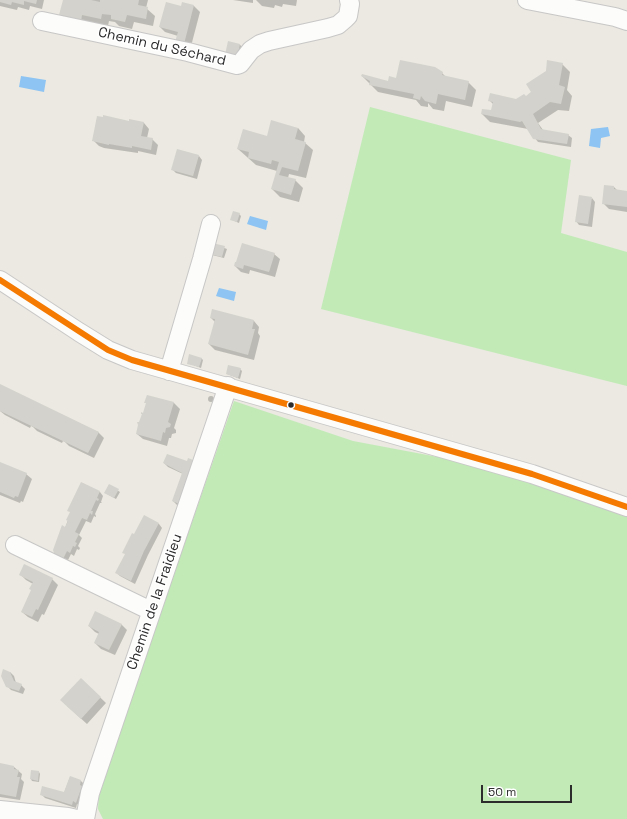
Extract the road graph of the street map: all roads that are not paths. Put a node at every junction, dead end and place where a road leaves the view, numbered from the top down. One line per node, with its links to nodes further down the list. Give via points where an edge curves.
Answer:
1 (349, 0): 4 (street, Chemin du Séchard, via 348,16 338,25 260,44 237,65)
2 (527, 0): 3 (street)
3 (623, 19)
4 (42, 21)
5 (211, 224): 7 (street)
6 (0, 280): 7 (street, via 108,350)
7 (169, 371): 8 (street)
8 (228, 386): 9 (street, via 532,474); 11 (street, Chemin de la Fraidieu)
9 (627, 507)
10 (15, 545): 11 (street)
11 (152, 611): 14 (street, Chemin de la Fraidieu, via 90,793)
12 (0, 810): 13 (street)
13 (77, 819)
14 (85, 819)

